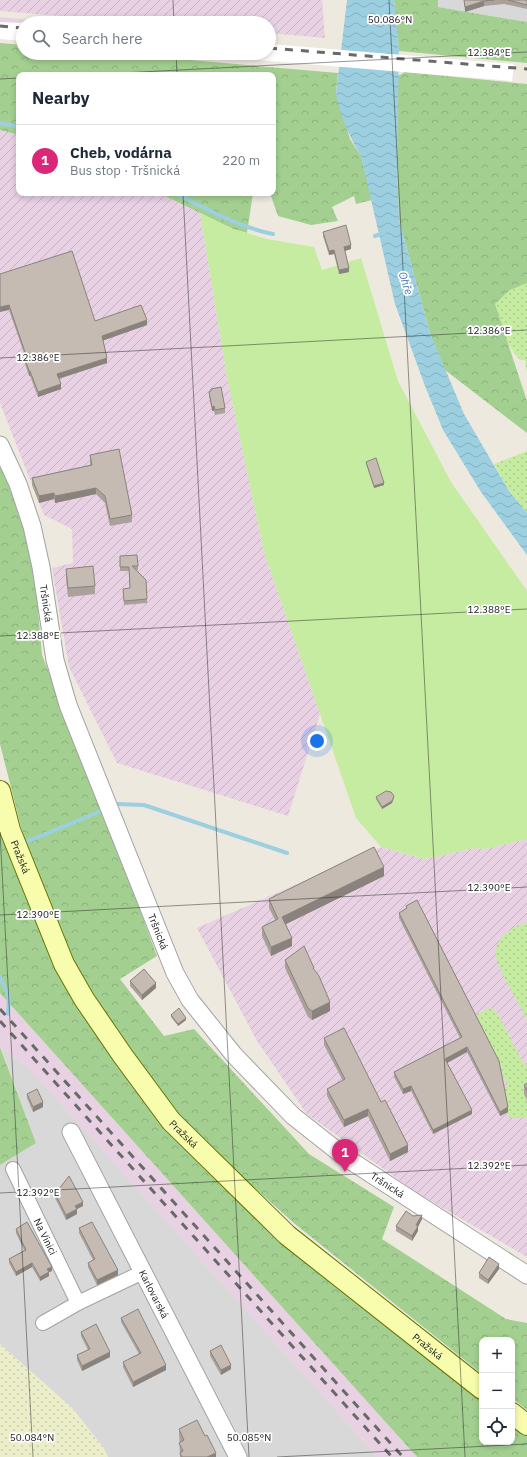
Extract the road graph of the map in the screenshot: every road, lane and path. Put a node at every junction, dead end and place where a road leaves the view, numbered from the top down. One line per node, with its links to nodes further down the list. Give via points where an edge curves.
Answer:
1 (0, 446): 6 (street, Tršnická, via 18,484 32,526 55,660 68,705 175,973 190,1000 250,1074 310,1130 345,1157)
2 (0, 791): 9 (main road, Pražská, via 10,830 64,964 84,999 171,1121 287,1235)
3 (71, 1132): 5 (street, Karlovarská)
4 (13, 1169): 7 (street, Na Vinici)
5 (143, 1272): 7 (street); 12 (street, Karlovarská)
6 (527, 1275)
7 (78, 1303): 8 (street)
8 (43, 1323)
9 (479, 1387)
10 (515, 1415): 11 (main road)
11 (527, 1425)
12 (238, 1457)

